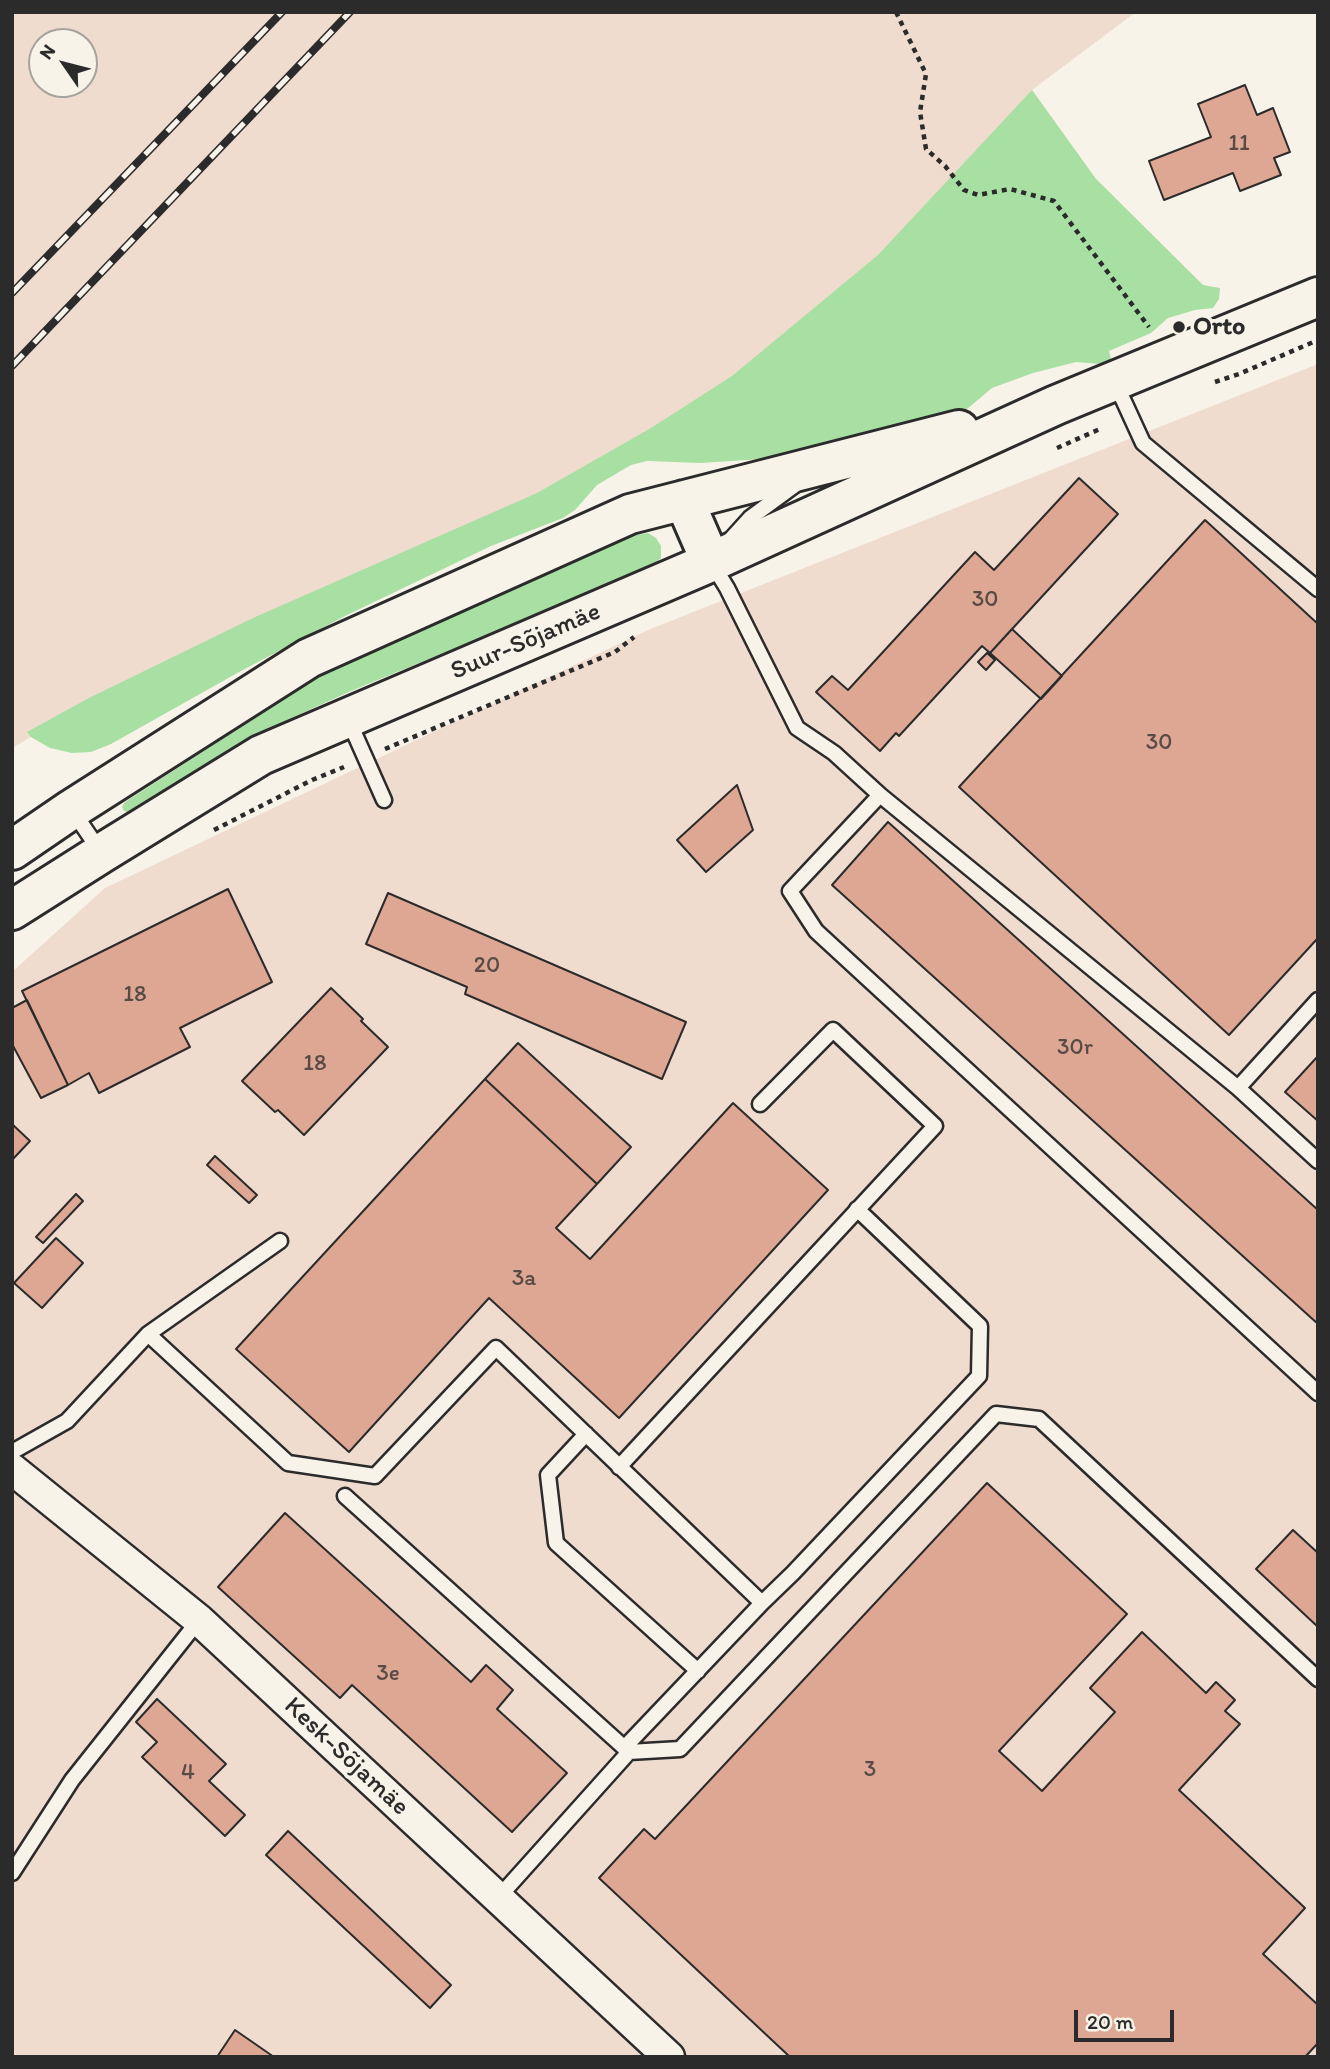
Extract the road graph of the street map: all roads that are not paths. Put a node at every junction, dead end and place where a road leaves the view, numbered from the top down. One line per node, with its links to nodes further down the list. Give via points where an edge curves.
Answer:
1 (1318, 297): 2 (main road, Suur-Sõjamäe)
2 (1115, 381): 3 (main road, Suur-Sõjamäe); 7 (lane, via 1143,443)
3 (1056, 405): 4 (main road, Suur-Sõjamäe); 6 (main road, Suur-Sõjamäe)
4 (853, 457): 5 (main road, Suur-Sõjamäe); 6 (lane, via 792,486 750,518)
5 (684, 500): 6 (main road); 11 (main road, Suur-Sõjamäe, via 630,514 309,658)
6 (711, 562): 8 (main road, Suur-Sõjamäe); 9 (lane, via 797,728 834,753)
7 (1318, 589)
8 (348, 719): 10 (lane); 13 (main road, Suur-Sõjamäe, via 261,755)
9 (880, 795): 16 (lane); 22 (lane, via 790,891 816,931)
10 (384, 800)
11 (72, 809): 12 (main road, Suur-Sõjamäe); 13 (lane)
12 (12, 850)
13 (102, 853): 14 (main road, Suur-Sõjamäe)
14 (12, 910)
15 (1318, 1000): 16 (lane)
16 (1238, 1088): 18 (lane)
17 (761, 1104): 19 (lane, via 833,1030 935,1126)
18 (1318, 1161)
19 (857, 1209): 25 (lane); 28 (lane, via 980,1326 979,1376)
20 (280, 1241): 21 (lane)
21 (148, 1334): 23 (lane, via 288,1464 375,1476 496,1348); 24 (lane, via 68,1421)
22 (1318, 1393)
23 (586, 1434): 25 (lane); 30 (lane, via 548,1475 556,1543)
24 (12, 1452)
25 (620, 1466): 28 (lane)
26 (12, 1468): 29 (street, Kesk-Sõjamäe)
27 (345, 1496): 32 (lane)
28 (762, 1603): 30 (lane)
29 (199, 1620): 33 (lane, via 72,1780); 34 (street, Kesk-Sõjamäe)
30 (698, 1671): 32 (lane)
31 (1318, 1679): 32 (lane, via 1039,1419 996,1414 680,1749)
32 (627, 1750): 34 (lane)
33 (12, 1873)
34 (498, 1898): 35 (street, Kesk-Sõjamäe)
35 (669, 2057)

